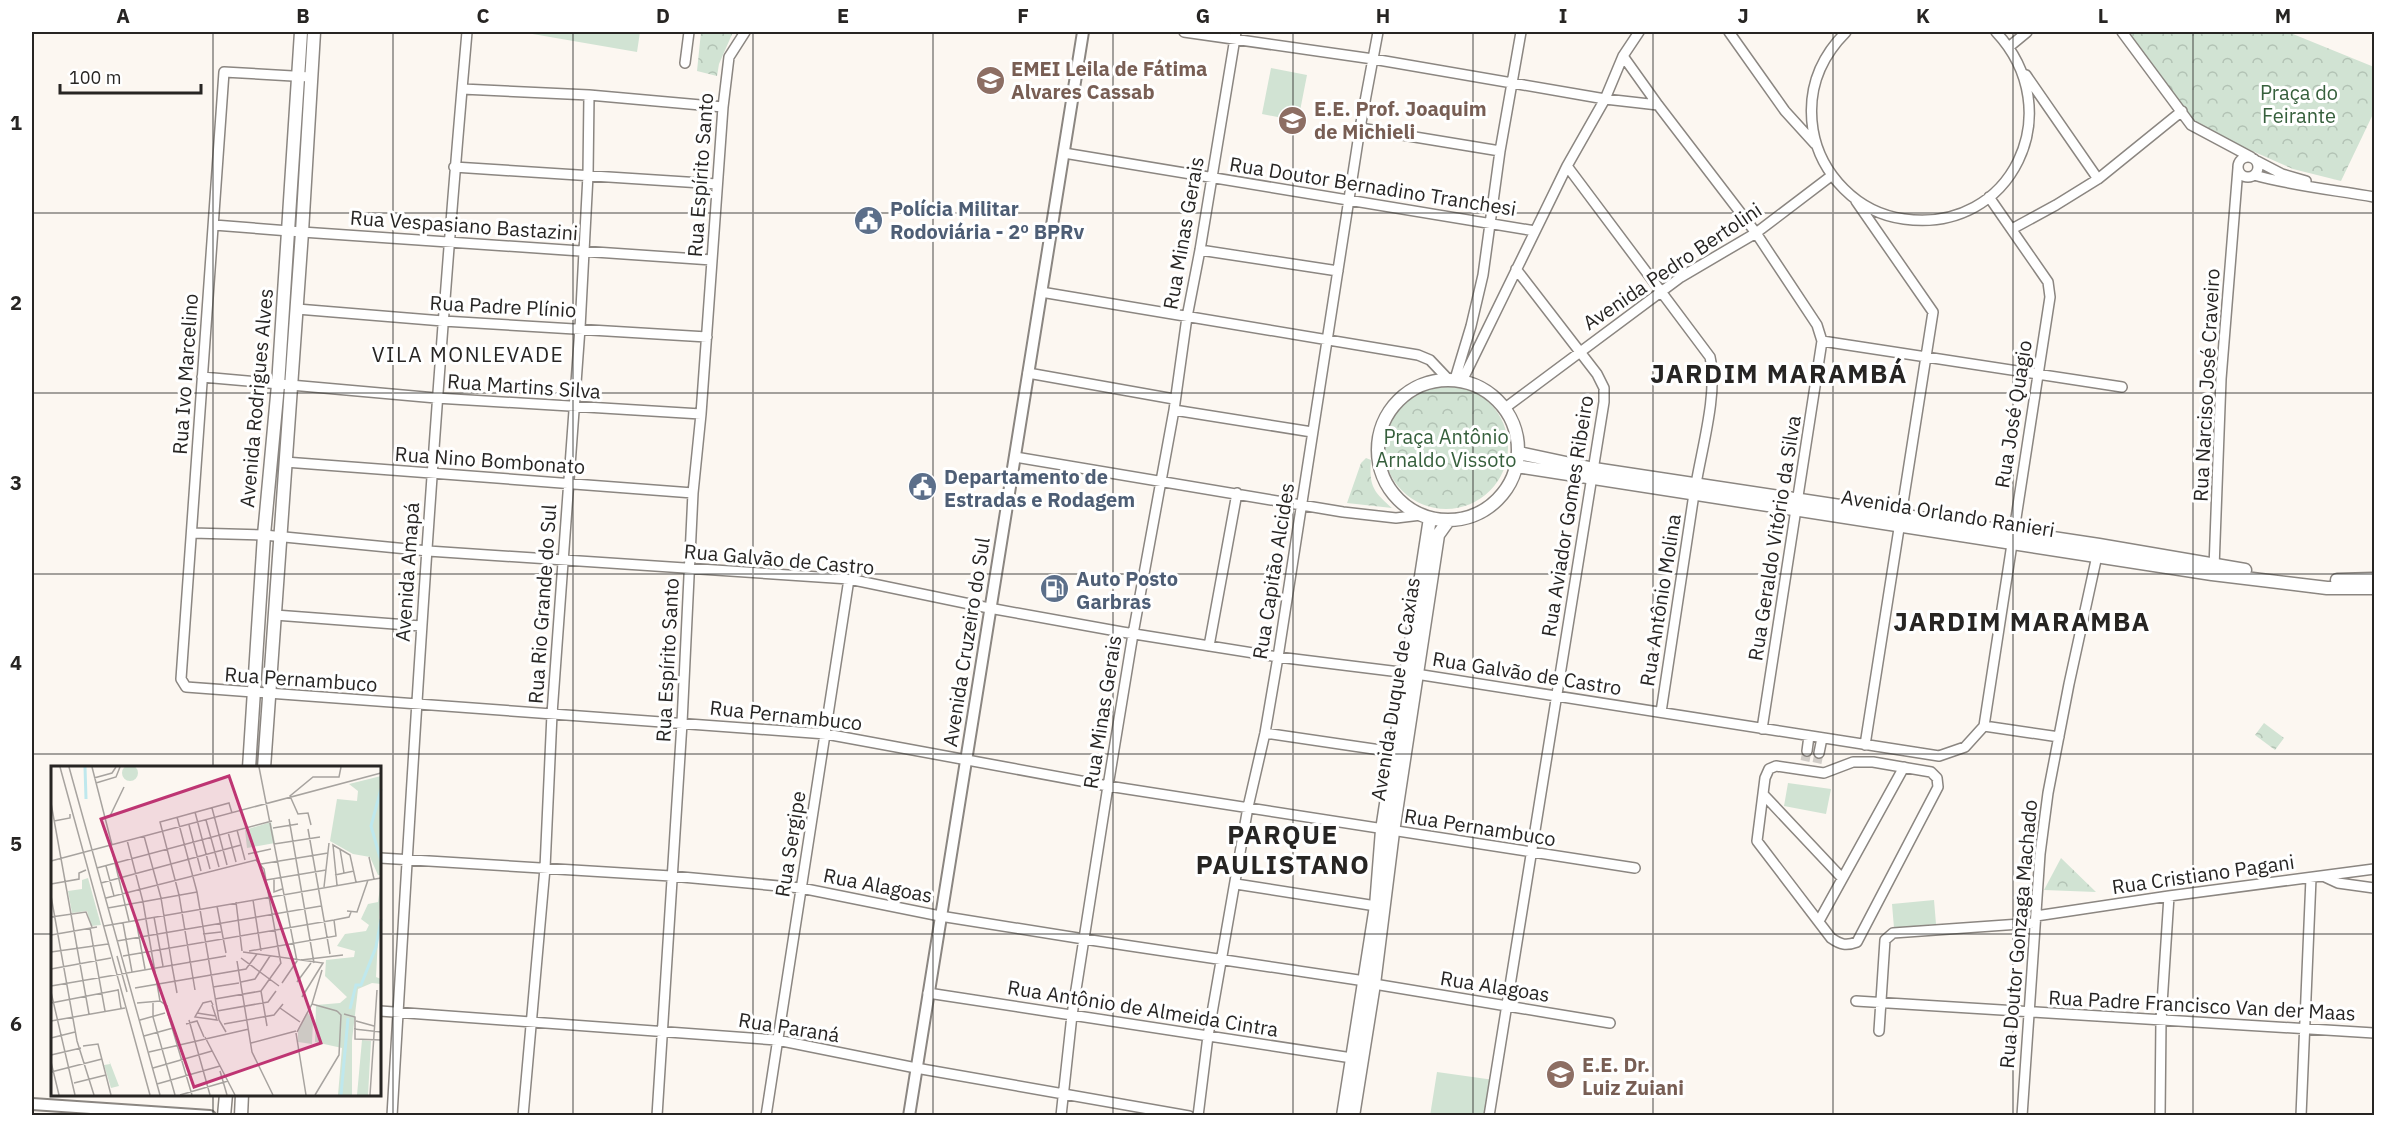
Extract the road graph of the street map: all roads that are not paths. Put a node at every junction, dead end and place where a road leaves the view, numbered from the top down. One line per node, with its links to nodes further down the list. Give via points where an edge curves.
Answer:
1 (301, 32): 22 (main road, Avenida Rodrigues Alves)
2 (314, 32): 23 (main road, Avenida Rodrigues Alves)
3 (467, 32): 25 (street, Avenida Amapá)
4 (689, 32): 20 (street)
5 (745, 32): 29 (street, Rua Espírito Santo, via 729,57)
6 (1083, 32): 35 (street, Avenida Cruzeiro do Sul)
7 (1184, 32): 16 (street)
8 (1378, 32): 19 (street, Rua Capitão Alcides)
9 (1521, 32): 24 (street)
10 (1639, 32): 18 (street)
11 (1729, 32): 33 (street, via 1785,111)
12 (1846, 32): 33 (street, via 1831,46 1815,77 1810,111)
13 (1996, 32): 17 (street)
14 (2027, 32): 17 (street)
15 (2122, 32): 30 (street)
16 (1235, 36): 19 (street); 43 (street, Rua Minas Gerais)
17 (2010, 46): 21 (street)
18 (1623, 56): 27 (street); 28 (street)
19 (1374, 59): 24 (street); 31 (street, Rua Capitão Alcides)
20 (685, 63)
21 (2023, 71): 44 (street); 47 (street, via 2030,98 2027,135 2008,177)
22 (297, 76): 23 (street); 53 (street, Rua Ivo Marcelino, via 224,72); 55 (main road, Avenida Rodrigues Alves)
23 (310, 77): 57 (main road, Avenida Rodrigues Alves)
24 (1513, 83): 27 (street); 34 (street)
25 (462, 89): 26 (street); 39 (street, Avenida Amapá)
26 (589, 95): 29 (street); 40 (street, Rua Rio Grande do Sul)
27 (1605, 99): 28 (street); 37 (street)
28 (1658, 105): 58 (street)
29 (723, 107): 45 (street, Rua Espírito Santo)
30 (2182, 111): 32 (street, via 2197,130); 44 (street)
31 (1360, 128): 34 (street); 50 (street, Rua Capitão Alcides)
32 (2225, 143): 36 (street); 38 (street)
33 (1815, 145): 41 (street)
34 (1500, 151): 52 (street)
35 (1064, 153): 43 (street, Rua Doutor Bernadino Tranchesi); 66 (street, Avenida Cruzeiro do Sul)
36 (2254, 159): 38 (street, via 2246,157); 42 (street, via 2258,171); 46 (street, via 2282,174)
37 (1567, 166): 56 (street); 65 (street, Rua Antônio Molina)
38 (2239, 166): 42 (street, via 2241,174); 48 (street, Rua Narciso José Craveiro)
39 (454, 167): 40 (street); 59 (street, Avenida Amapá)
40 (588, 175): 45 (street); 61 (street, Rua Rio Grande do Sul)
41 (1831, 176): 51 (street); 58 (street, Avenida Pedro Bertolini)
42 (2253, 176): 46 (street); 48 (street)
43 (1212, 178): 50 (street, Rua Doutor Bernadino Tranchesi); 60 (street, Rua Minas Gerais)
44 (2098, 179): 54 (street)
45 (717, 184): 62 (street, Rua Espírito Santo)
46 (2325, 188): 49 (street)
47 (1989, 197): 51 (street, via 1958,214 1923,221 1888,217); 54 (street, Rua José Quagio)
48 (2236, 197): 113 (street, Rua Narciso José Craveiro, via 2221,379)
49 (2374, 198)
50 (1349, 200): 52 (street, Rua Doutor Bernadino Tranchesi); 64 (street, Rua Capitão Alcides)
51 (1856, 201): 75 (street, via 1933,312)
52 (1490, 222): 56 (street, Rua Doutor Bernadino Tranchesi); 79 (street, via 1476,307)
53 (213, 225): 55 (street, Rua Vespasiano Bastazini); 78 (street, Rua Ivo Marcelino)
54 (2012, 229): 77 (street, Rua José Quagio, via 2048,282 2050,297)
55 (288, 230): 57 (street, Rua Vespasiano Bastazini); 80 (main road, Avenida Rodrigues Alves)
56 (1535, 231): 63 (street)
57 (302, 232): 59 (street, Rua Vespasiano Bastazini); 67 (main road, Avenida Rodrigues Alves)
58 (1756, 233): 65 (street, Avenida Pedro Bertolini); 73 (street, via 1817,325)
59 (449, 242): 61 (street, Rua Vespasiano Bastazini); 69 (street, Avenida Amapá)
60 (1200, 250): 64 (street); 68 (street, Rua Minas Gerais)
61 (583, 252): 62 (street, Rua Vespasiano Bastazini); 70 (street, Rua Rio Grande do Sul)
62 (712, 260): 71 (street, Rua Espírito Santo)
63 (1516, 269): 74 (street, Rua Aviador Gomes Ribeiro); 79 (street)
64 (1338, 271): 72 (street, Rua Capitão Alcides)
65 (1661, 291): 74 (street, Avenida Pedro Bertolini); 97 (street, Rua Antônio Molina, via 1710,357 1713,370)
66 (1041, 292): 68 (street); 76 (street, Avenida Cruzeiro do Sul)
67 (297, 309): 69 (street, Rua Padre Plínio); 80 (main road, Avenida Rodrigues Alves)
68 (1186, 317): 72 (street); 83 (street, Rua Minas Gerais)
69 (443, 321): 70 (street, Rua Padre Plínio); 82 (street, Avenida Amapá)
70 (580, 328): 71 (street, Rua Padre Plínio); 84 (street, Rua Rio Grande do Sul)
71 (706, 337): 87 (street, Rua Espírito Santo)
72 (1328, 341): 79 (street, via 1418,355); 88 (street, Rua Capitão Alcides)
73 (1822, 341): 75 (street); 101 (street, Rua Geraldo Vitório da Silva)
74 (1579, 351): 85 (street, Avenida Pedro Bertolini); 94 (street, Rua Aviador Gomes Ribeiro, via 1604,388)
75 (1927, 358): 77 (street); 104 (street)
76 (1028, 372): 83 (street); 90 (street, Avenida Cruzeiro do Sul)
77 (2037, 376): 81 (street); 108 (street, Rua José Quagio)
78 (202, 377): 80 (street, Rua Martins Silva); 105 (street, Rua Ivo Marcelino)
79 (1455, 380): 85 (main road, via 1492,394); 102 (main road, via 1429,382 1411,390 1385,418 1379,436 1380,465 1391,492 1404,506)
80 (285, 385): 82 (street, Rua Martins Silva); 91 (main road, Avenida Rodrigues Alves); 106 (main road, Avenida Rodrigues Alves)
81 (2122, 387)
82 (436, 398): 84 (street, Rua Martins Silva); 93 (street, Avenida Amapá)
83 (1174, 399): 86 (street, Rua Minas Gerais)
84 (573, 407): 87 (street, Rua Martins Silva); 96 (street, Rua Rio Grande do Sul)
85 (1505, 408): 89 (main road, via 1515,429)
86 (1174, 410): 88 (street); 95 (street, Rua Minas Gerais)
87 (701, 414): 98 (street, Rua Espírito Santo)
88 (1312, 432): 100 (street, Rua Capitão Alcides)
89 (1519, 453): 92 (main road); 94 (main road, Avenida Orlando Ranieri)
90 (1015, 457): 95 (street); 117 (street, Avenida Cruzeiro do Sul)
91 (285, 462): 93 (street, Rua Nino Bombonato); 107 (main road, Avenida Rodrigues Alves)
92 (1516, 466): 94 (main road, Avenida Orlando Ranieri); 103 (main road, via 1506,490 1495,502 1465,519)
93 (431, 473): 96 (street, Rua Nino Bombonato); 109 (street, Avenida Amapá)
94 (1594, 474): 97 (main road, Avenida Orlando Ranieri); 127 (street, Rua Aviador Gomes Ribeiro)
95 (1161, 480): 99 (street); 120 (street, Rua Minas Gerais)
96 (569, 484): 98 (street, Rua Nino Bombonato); 111 (street, Rua Rio Grande do Sul)
97 (1695, 489): 101 (main road, Avenida Orlando Ranieri); 129 (street, Rua Antônio Molina)
98 (693, 493): 112 (street, Rua Espírito Santo)
99 (1237, 493): 100 (street); 121 (street)
100 (1302, 505): 102 (street, via 1396,518); 122 (street, Rua Capitão Alcides)
101 (1798, 505): 104 (main road, Avenida Orlando Ranieri); 133 (street, Rua Geraldo Vitório da Silva)
102 (1425, 517): 103 (main road); 123 (main road, Avenida Duque de Caxias)
103 (1448, 521): 123 (main road, Avenida Duque de Caxias, via 1438,535)
104 (1901, 521): 108 (main road, Avenida Orlando Ranieri); 139 (street)
105 (192, 533): 106 (street, Rua Galvão de Castro); 124 (street, Rua Ivo Marcelino)
106 (264, 535): 107 (street, Rua Galvão de Castro); 125 (main road, Avenida Rodrigues Alves)
107 (280, 537): 109 (street, Rua Galvão de Castro); 118 (main road, Avenida Rodrigues Alves)
108 (2012, 537): 110 (main road, Avenida Orlando Ranieri); 132 (street, Rua José Quagio)
109 (428, 551): 111 (street, Rua Galvão de Castro); 119 (street, Avenida Amapá)
110 (2098, 551): 113 (main road, Avenida Orlando Ranieri); 138 (street, Rua Doutor Gonzaga Machado)
111 (563, 561): 112 (street, Rua Galvão de Castro); 130 (street, Rua Rio Grande do Sul)
112 (690, 569): 114 (street, Rua Galvão de Castro); 131 (street, Rua Espírito Santo)
113 (2214, 569): 115 (main road, Avenida Orlando Ranieri, via 2341,580); 116 (main road, Avenida Orlando Ranieri, via 2327,588)
114 (849, 579): 117 (street, Rua Galvão de Castro); 135 (street, Rua Sergipe)
115 (2374, 579)
116 (2374, 588)
117 (989, 608): 120 (street, Rua Galvão de Castro); 142 (street, Avenida Cruzeiro do Sul)
118 (274, 615): 119 (street); 126 (main road, Avenida Rodrigues Alves)
119 (421, 626): 128 (street, Avenida Amapá)
120 (1133, 634): 121 (street, Rua Galvão de Castro); 147 (street, Rua Minas Gerais)
121 (1209, 646): 122 (street, Rua Galvão de Castro)
122 (1278, 657): 123 (street, Rua Galvão de Castro); 134 (street, Rua Capitão Alcides)
123 (1411, 673): 127 (street, Rua Galvão de Castro); 141 (main road, Avenida Duque de Caxias); 150 (main road, Avenida Duque de Caxias)
124 (181, 679): 125 (street, Rua Pernambuco, via 190,688)
125 (254, 693): 126 (street, Rua Pernambuco); 144 (main road, Avenida Rodrigues Alves)
126 (269, 694): 128 (street, Rua Pernambuco); 145 (main road, Avenida Rodrigues Alves)
127 (1558, 696): 129 (street, Rua Galvão de Castro); 151 (street, Rua Aviador Gomes Ribeiro)
128 (417, 705): 130 (street, Rua Pernambuco); 153 (street, Avenida Amapá)
129 (1661, 712): 133 (street, Rua Galvão de Castro)
130 (552, 714): 131 (street, Rua Pernambuco); 154 (street, Rua Rio Grande do Sul)
131 (682, 723): 135 (street, Rua Pernambuco); 157 (street, Rua Espírito Santo)
132 (1984, 726): 138 (street); 139 (street, Rua Galvão de Castro, via 1965,747 1939,756)
133 (1762, 729): 136 (street, Rua Galvão de Castro)
134 (1265, 733): 141 (street); 149 (street, Rua Capitão Alcides)
135 (826, 734): 142 (street, Rua Pernambuco); 162 (street, Rua Sergipe)
136 (1809, 736): 137 (street, Rua Galvão de Castro); 140 (street)
137 (1822, 738): 139 (street, Rua Galvão de Castro); 143 (street)
138 (2059, 738): 167 (street, Rua Doutor Gonzaga Machado, via 2048,793)
139 (1866, 745)
140 (1807, 751)
141 (1394, 752): 150 (main road, Avenida Duque de Caxias)
142 (964, 761): 147 (street, Rua Pernambuco); 166 (street, Avenida Cruzeiro do Sul)
143 (1817, 763): 146 (street, via 1824,773 1853,762); 148 (street, via 1769,769)
144 (249, 766)
145 (264, 766)
146 (1904, 767): 159 (street); 168 (street, via 1931,772 1937,778 1937,792 1857,942 1839,944)
147 (1108, 786): 149 (street, Rua Pernambuco); 169 (street, Rua Minas Gerais)
148 (1763, 794): 159 (street); 168 (street, via 1759,846)
149 (1248, 807): 150 (street, Rua Pernambuco); 161 (street, Rua Capitão Alcides)
150 (1388, 831): 151 (street, Rua Pernambuco); 165 (main road, Avenida Duque de Caxias); 171 (main road, Avenida Duque de Caxias)
151 (1532, 853): 155 (street, Rua Pernambuco); 175 (street, Rua Aviador Gomes Ribeiro)
152 (381, 858): 153 (street, Rua Alagoas)
153 (408, 861): 154 (street, Rua Alagoas); 177 (street, Avenida Amapá)
154 (545, 868): 157 (street, Rua Alagoas); 181 (street, Rua Rio Grande do Sul)
155 (1635, 868)
156 (2374, 869): 158 (street, Rua Cristiano Pagani)
157 (671, 876): 162 (street, Rua Alagoas); 184 (street, Rua Espírito Santo)
158 (2325, 877): 160 (street, Rua Cristiano Pagani); 163 (street, via 2350,886)
159 (1842, 878): 168 (street)
160 (2311, 878): 164 (street, Rua Cristiano Pagani); 183 (street)
161 (1236, 884): 165 (street); 170 (street, Rua Capitão Alcides)
162 (801, 888): 166 (street, Rua Alagoas); 188 (street, Rua Sergipe)
163 (2374, 888)
164 (2169, 896): 167 (street, Rua Cristiano Pagani); 180 (street)
165 (1376, 906): 171 (main road, Avenida Duque de Caxias)
166 (940, 916): 169 (street, Rua Alagoas); 172 (street, Avenida Cruzeiro do Sul)
167 (2035, 919): 174 (street, Rua Cristiano Pagani, via 1893,933 1885,940); 178 (street, Rua Doutor Gonzaga Machado)
168 (1819, 921)
169 (1084, 939): 170 (street, Rua Alagoas); 179 (street, Rua Minas Gerais)
170 (1222, 962): 171 (street, Rua Alagoas); 187 (street, Rua Capitão Alcides)
171 (1369, 983): 175 (street, Rua Alagoas); 189 (main road, Avenida Duque de Caxias); 208 (main road, Avenida Duque de Caxias)
172 (928, 993): 179 (street, Rua Antônio de Almeida Cintra); 190 (street, Avenida Cruzeiro do Sul)
173 (1856, 1001): 174 (street, Rua Padre Francisco Van der Maas)
174 (1882, 1003): 178 (street, Rua Padre Francisco Van der Maas); 185 (street)
175 (1507, 1006): 182 (street, Rua Alagoas); 209 (street, Rua Aviador Gomes Ribeiro)
176 (381, 1011): 177 (street, Rua Paraná)
177 (398, 1012): 181 (street, Rua Paraná); 199 (street, Avenida Amapá)
178 (2028, 1013): 180 (street, Rua Padre Francisco Van der Maas); 210 (street, Rua Doutor Gonzaga Machado)
179 (1072, 1015): 187 (street, Rua Antônio de Almeida Cintra); 191 (street, Rua Minas Gerais)
180 (2161, 1020): 183 (street, Rua Padre Francisco Van der Maas); 211 (street)
181 (532, 1022): 184 (street, Rua Paraná); 200 (street, Rua Rio Grande do Sul)
182 (1610, 1023)
183 (2303, 1029): 186 (street, Rua Padre Francisco Van der Maas); 212 (street)
184 (663, 1031): 188 (street, Rua Paraná); 201 (street, Rua Espírito Santo)
185 (1879, 1031)
186 (2374, 1033)
187 (1208, 1036): 189 (street, Rua Antônio de Almeida Cintra); 206 (street, Rua Capitão Alcides)
188 (777, 1040): 190 (street, Rua Paraná); 202 (street, Rua Sergipe)
189 (1352, 1058): 207 (main road, Avenida Duque de Caxias)
190 (916, 1068): 191 (street, Rua Paraná); 203 (street, Avenida Cruzeiro do Sul)
191 (1065, 1093): 204 (street, Rua Minas Gerais); 205 (street, Rua Paraná)
192 (226, 1096): 197 (main road)
193 (242, 1096): 198 (main road)
194 (32, 1104): 195 (street)
195 (127, 1112): 196 (street)
196 (210, 1116)
197 (224, 1116)
198 (241, 1116)
199 (392, 1116)
200 (523, 1116)
201 (657, 1116)
202 (766, 1116)
203 (909, 1116)
204 (1061, 1116)
205 (1189, 1116)
206 (1198, 1116)
207 (1343, 1116)
208 (1353, 1116)
209 (1490, 1116)
210 (2022, 1116)
211 (2160, 1116)
212 (2301, 1116)

